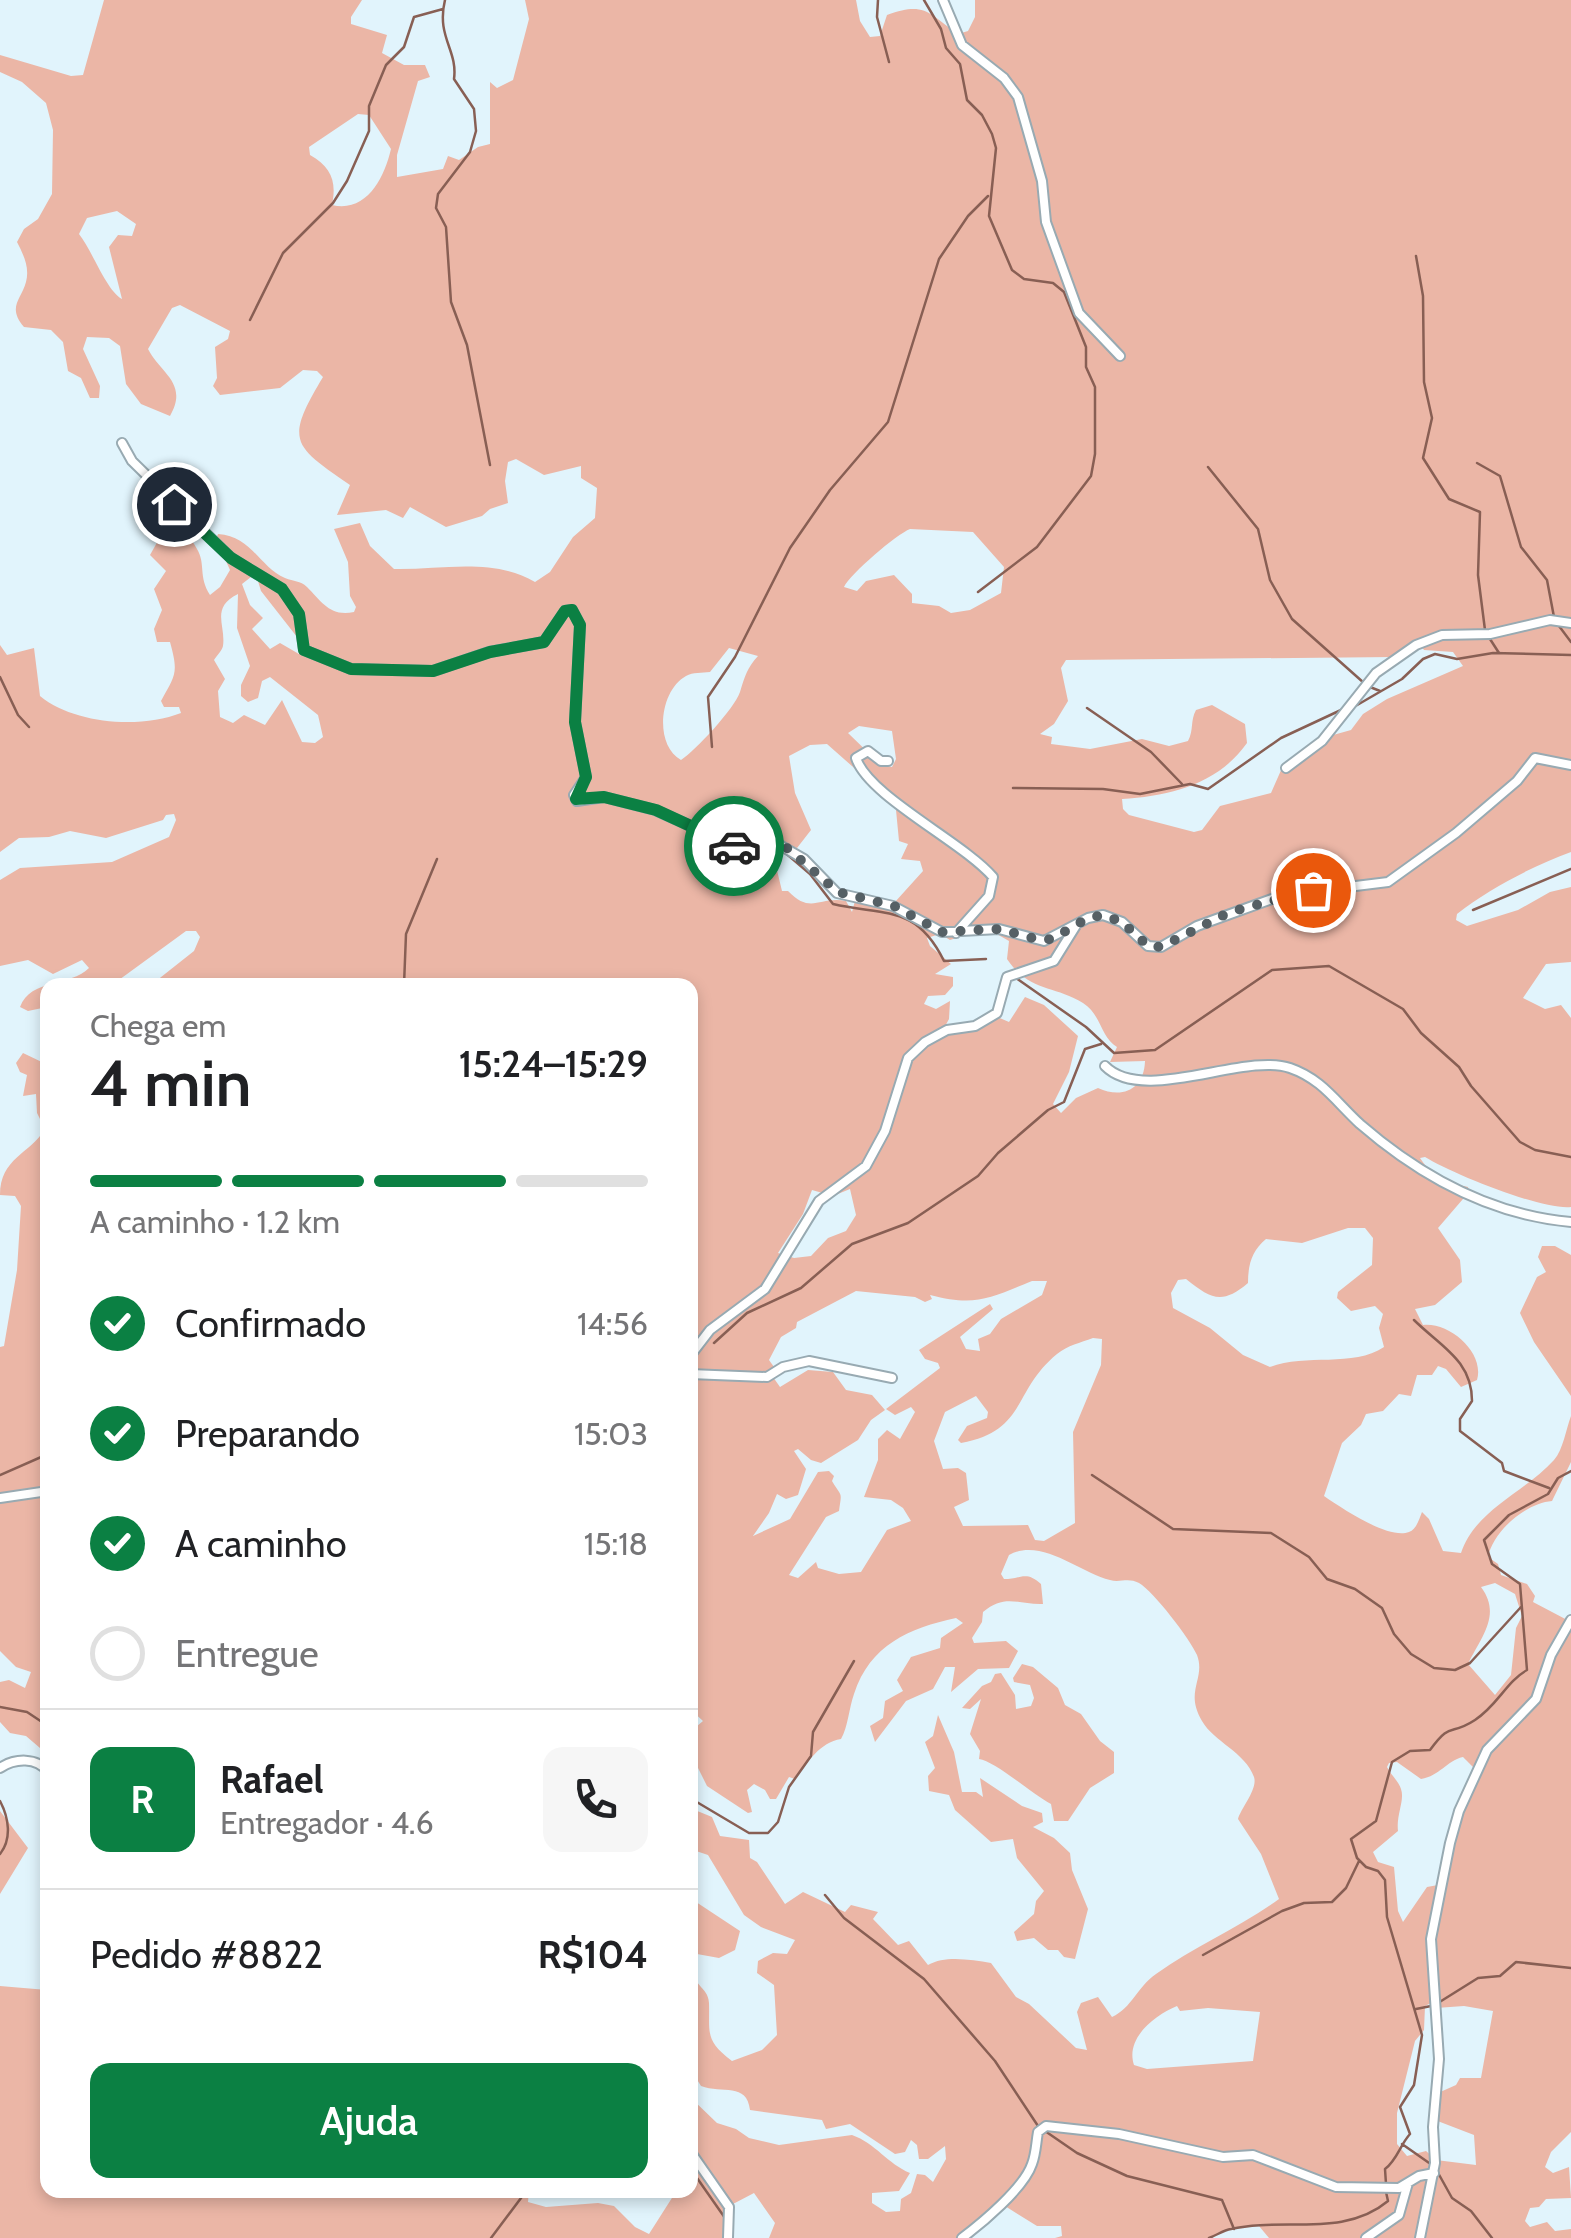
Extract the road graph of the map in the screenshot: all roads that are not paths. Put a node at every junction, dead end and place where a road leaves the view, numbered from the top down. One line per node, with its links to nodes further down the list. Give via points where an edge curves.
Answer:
1 (943, 0): 2 (street, via 962,45 1018,96 1046,222 1078,313)
2 (1120, 356)
3 (122, 442): 9 (street, via 132,461 221,549 282,589 299,614 304,650 351,669 433,671 544,642 572,610 580,625 575,722 586,777 577,801 604,797 656,810 735,846 776,844 804,859 838,892 894,906)
4 (1571, 623): 7 (street, via 1442,635 1416,645 1376,673 1322,741)
5 (888, 762): 9 (street, via 868,751 856,758 876,788 993,877 989,896)
6 (1571, 764): 8 (street, via 1536,758 1456,833 1383,883 1283,896 1197,926 1161,947 1148,946 1106,916)
7 (1286, 768)
8 (1077, 924): 9 (street, via 1044,941 999,929); 12 (street, via 1054,962 1007,976 994,1016 947,1030 908,1058 866,1166 819,1200 765,1289)
9 (956, 933)
10 (1105, 1066): 11 (street, via 1138,1080 1290,1068 1319,1081 1359,1123 1440,1184 1522,1213)
11 (1571, 1222)
12 (698, 1346)
13 (698, 1374): 14 (street, via 767,1376 809,1361)
14 (892, 1378)
15 (40, 1492): 16 (street)
16 (0, 1498)
17 (1571, 1620): 21 (street, via 1536,1699 1488,1750 1450,1843 1431,1939 1440,2049)
18 (40, 1764): 19 (street, via 24,1760)
19 (0, 1768)
20 (698, 2163): 23 (street, via 727,2203)
21 (1434, 2172): 22 (street); 26 (street)
22 (1408, 2183): 24 (street, via 1330,2186 1253,2155 1222,2157 1046,2126 1022,2182 987,2222); 25 (street, via 1400,2215)
23 (728, 2238)
24 (962, 2238)
25 (1366, 2238)
26 (1420, 2238)

